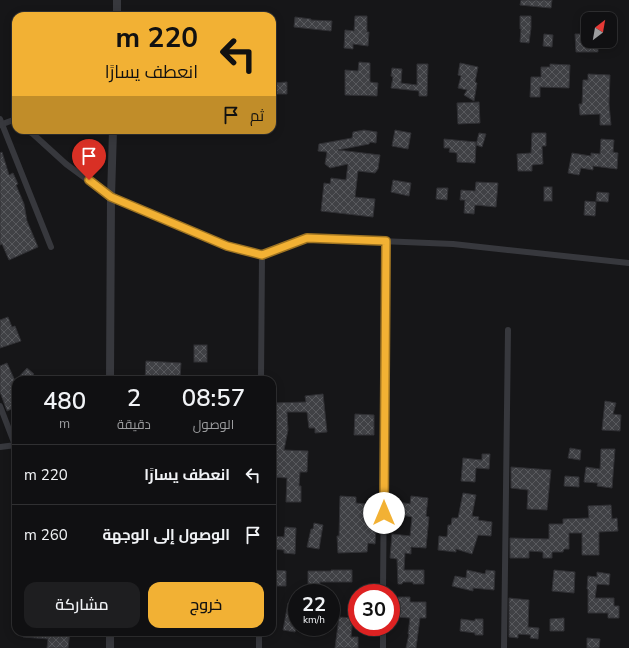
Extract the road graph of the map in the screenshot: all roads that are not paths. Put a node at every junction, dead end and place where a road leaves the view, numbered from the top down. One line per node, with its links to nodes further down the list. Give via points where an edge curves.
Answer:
1 (117, 0): 2 (street)
2 (117, 12)
3 (12, 120): 4 (street)
4 (9, 121): 5 (street); 6 (street)
5 (1, 122): 11 (street)
6 (12, 123)
7 (34, 134): 9 (street, via 66,164)
8 (113, 134): 9 (street)
9 (111, 197): 12 (street, via 227,246); 15 (street)
10 (386, 241): 12 (street, via 307,238); 13 (street, via 453,244); 21 (street)
11 (51, 247)
12 (262, 255): 16 (street)
13 (629, 263)
14 (508, 330): 28 (street)
15 (110, 376)
16 (261, 376)
17 (0, 406): 18 (street)
18 (12, 435)
19 (12, 446): 20 (street)
20 (0, 447)
21 (383, 584)
22 (110, 636): 25 (street)
23 (259, 636): 26 (street)
24 (383, 636): 27 (street)
25 (110, 648)
26 (259, 648)
27 (383, 648)
28 (504, 648)

